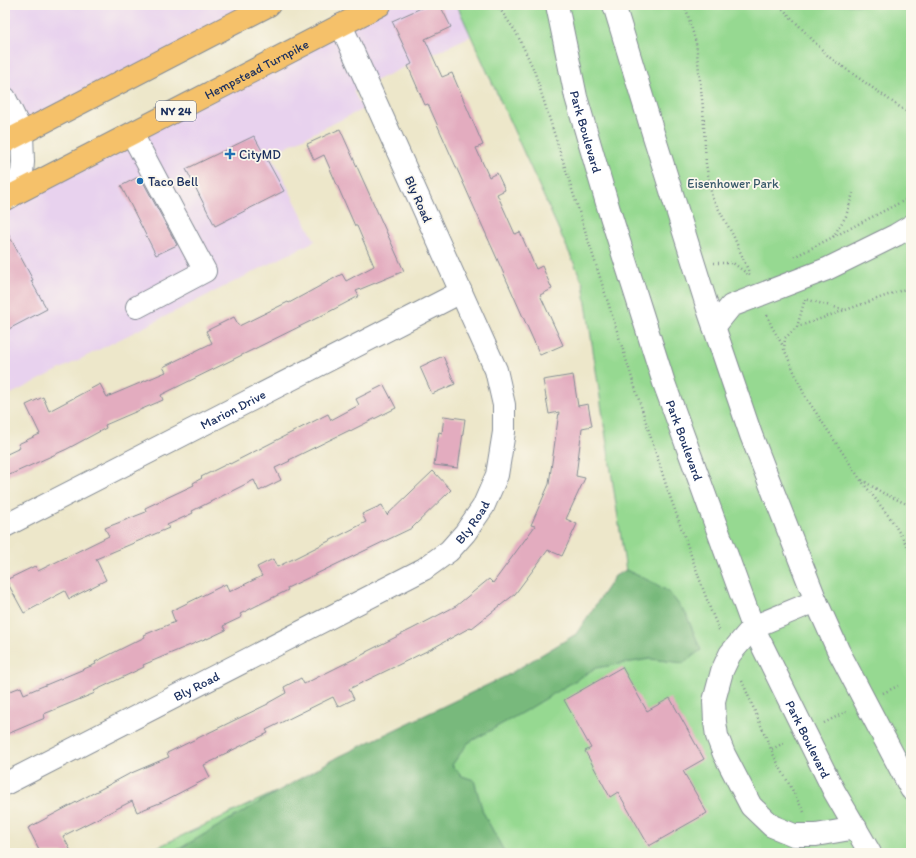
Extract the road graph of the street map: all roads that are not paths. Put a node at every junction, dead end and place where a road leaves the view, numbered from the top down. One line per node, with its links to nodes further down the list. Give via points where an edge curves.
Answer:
1 (269, 5): 8 (main road)
2 (380, 5): 5 (main road, Hempstead Turnpike / NY 24)
3 (557, 5): 16 (street, Park Boulevard, via 576,97 609,210 664,383)
4 (614, 5): 13 (street)
5 (341, 25): 7 (main road, Hempstead Turnpike / NY 24); 11 (street, Bly Road)
6 (5, 98): 8 (street)
7 (132, 134): 9 (main road, Hempstead Turnpike / NY 24); 12 (street, via 205,271)
8 (14, 138): 9 (street, via 23,162 22,173)
9 (8, 198)
10 (911, 226): 13 (street, via 827,269 755,286 731,306)
11 (461, 292): 14 (street, Marion Drive); 17 (street, Bly Road, via 496,370 504,405 504,432 497,475 484,507 465,533 448,551 424,569)
12 (138, 307)
13 (714, 327): 15 (street, via 751,435)
14 (5, 526)
15 (816, 601): 16 (street); 18 (street, via 838,650)
16 (753, 628): 19 (street, Park Boulevard, via 834,791); 19 (street, via 730,654 722,671 714,701 717,736 724,754 751,806 772,826 794,835 816,835)
17 (5, 784)
18 (911, 789)
19 (856, 828): 20 (street, Park Boulevard)
20 (870, 853)

